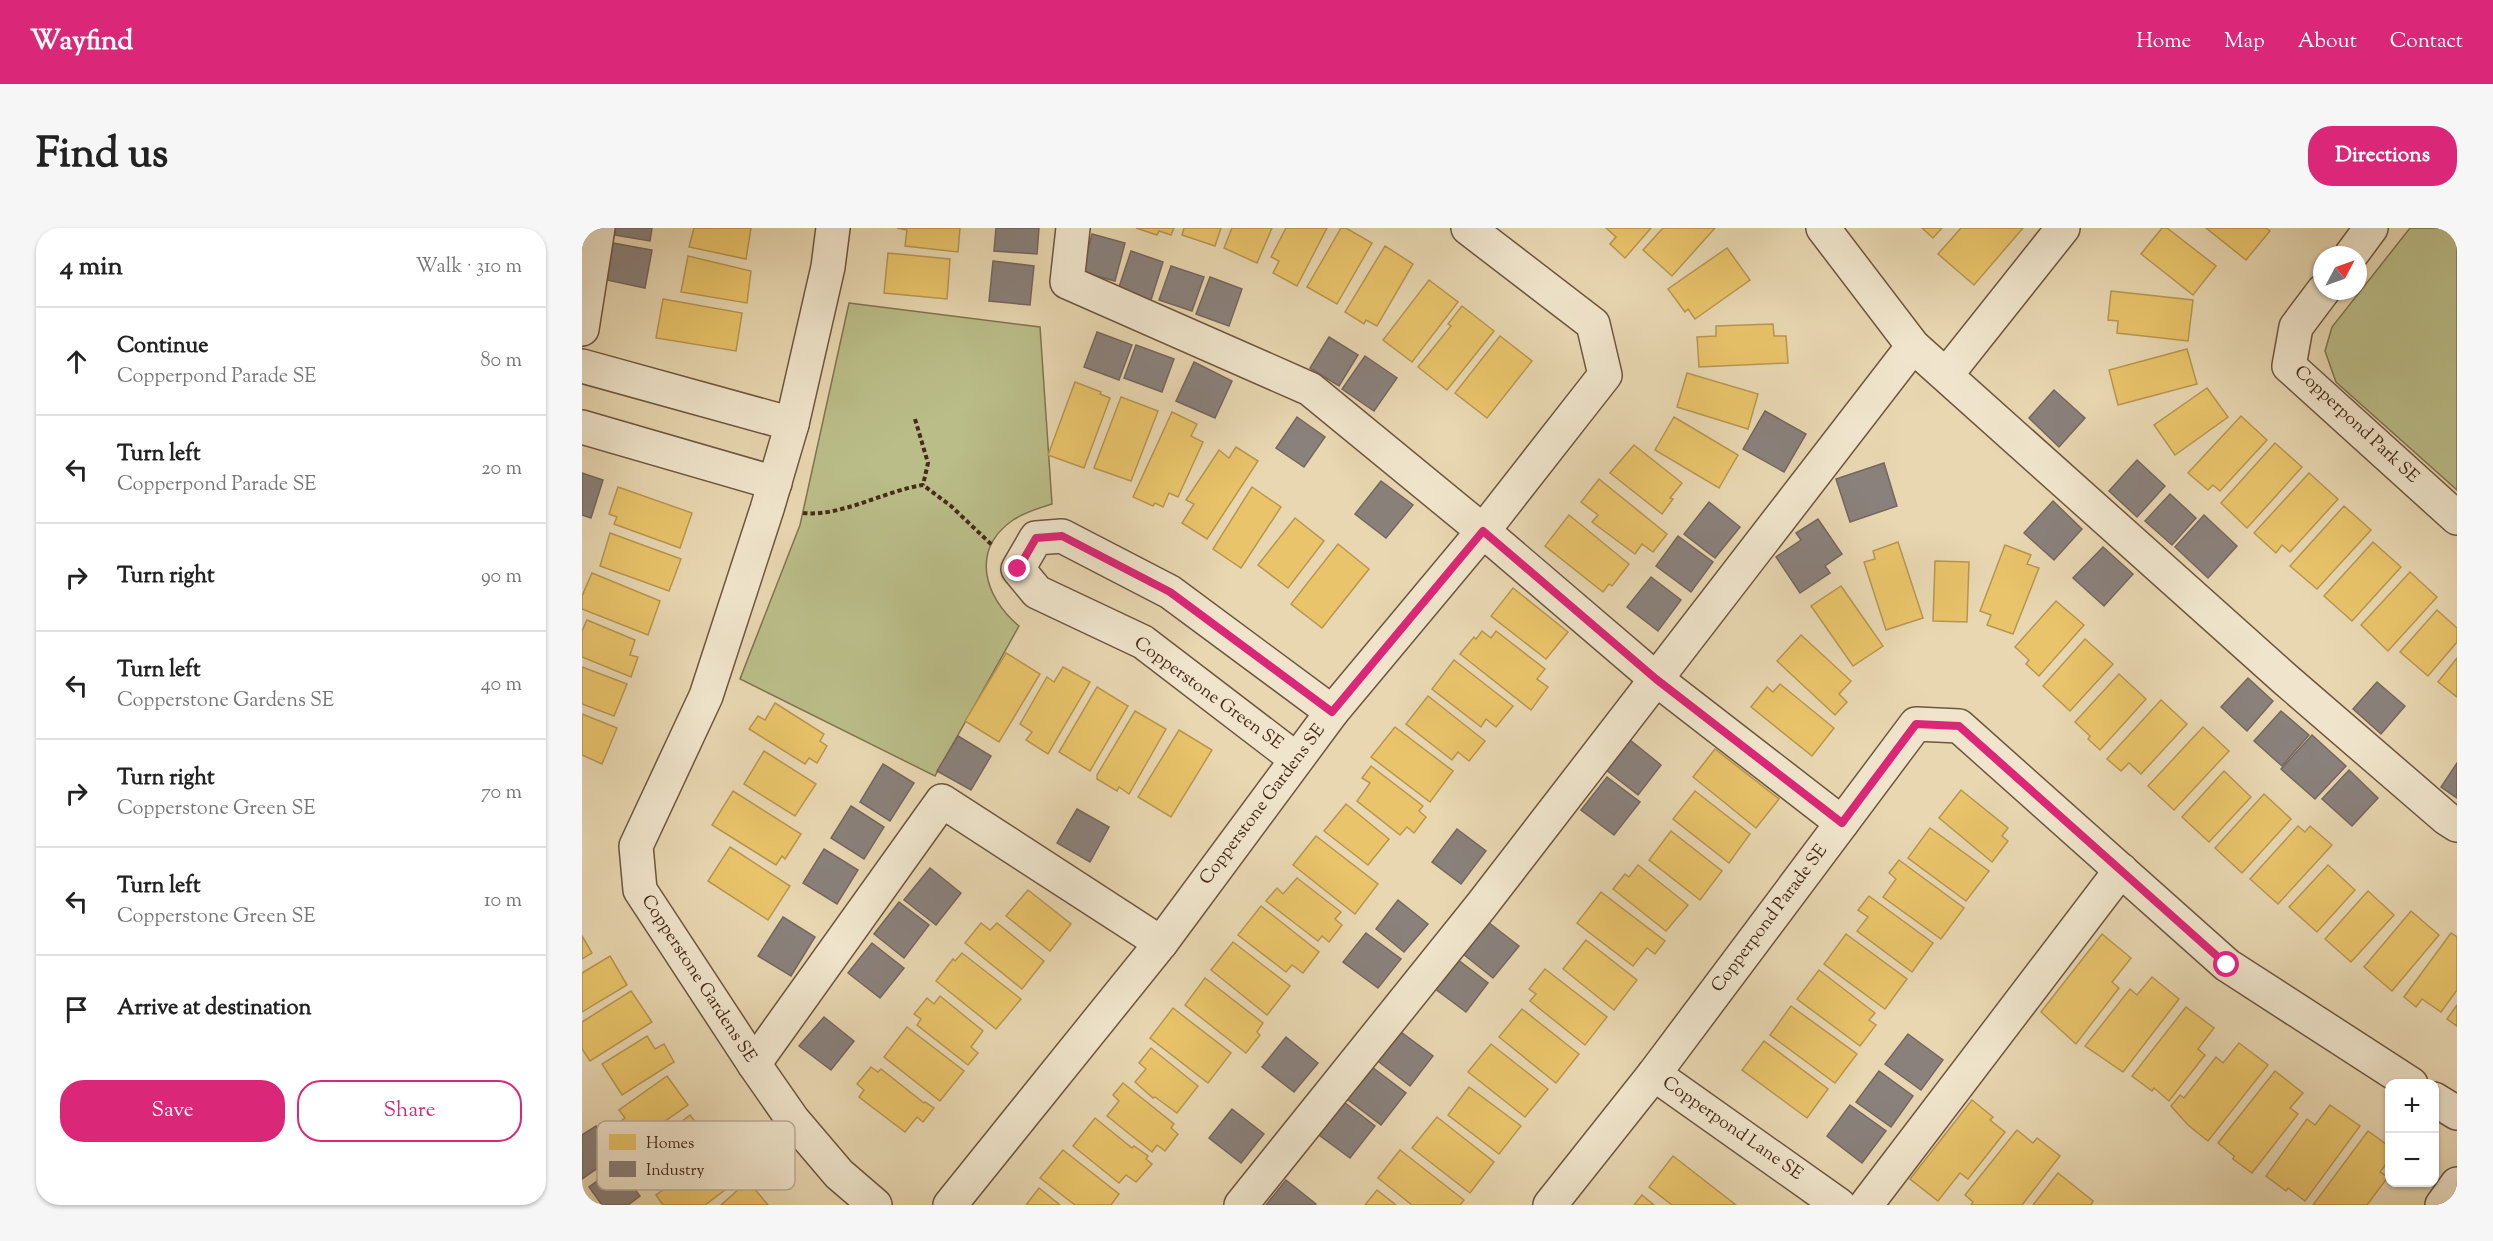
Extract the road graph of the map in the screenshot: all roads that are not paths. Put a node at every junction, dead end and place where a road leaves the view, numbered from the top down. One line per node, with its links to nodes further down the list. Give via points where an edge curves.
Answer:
1 (598, 228): 10 (street)
2 (833, 228): 14 (street, Copperstone Gardens SE, via 828,267)
3 (1072, 228): 18 (street, via 1067,282 1310,388)
4 (1468, 228): 18 (street, Copperstone Gardens SE, via 1593,324 1605,375)
5 (1823, 228): 11 (street)
6 (2063, 228): 13 (street)
7 (2371, 228): 8 (street)
8 (2357, 246)
9 (2316, 300): 17 (street, Copperpond Park SE, via 2296,327 2289,366)
10 (582, 329)
11 (1913, 346): 13 (street); 19 (street)
12 (582, 366): 14 (street)
13 (1947, 374): 23 (street, via 2285,679)
14 (792, 424): 16 (street, Copperstone Gardens SE)
15 (582, 427): 16 (street)
16 (775, 483): 26 (street, Copperstone Gardens SE, via 706,696 636,846 640,890)
17 (2457, 518)
18 (1483, 531): 19 (street); 20 (street, Copperstone Gardens SE)
19 (1656, 679): 22 (street); 36 (street, via 1481,906)
20 (1332, 712): 21 (street, Copperstone Gardens SE); 21 (street, Copperstone Green SE, via 1170,592 1062,536 1036,538 1018,569 1037,592 1143,642)
21 (1296, 759): 25 (street, Copperstone Gardens SE)
22 (1842, 823): 24 (street, Copperpond Parade SE, via 1916,724 1959,726); 27 (street, Copperpond Parade SE)
23 (2457, 825)
24 (2121, 870): 28 (street, Copperpond Parade SE, via 2227,965); 39 (street)
25 (1161, 943): 26 (street, via 942,801); 35 (street, Copperstone Gardens SE)
26 (754, 1064): 31 (street, Copperstone Gardens SE)
27 (1654, 1074): 37 (street, Copperpond Parade SE); 38 (street, Copperpond Lane SE)
28 (2405, 1079)
29 (2439, 1102): 30 (street)
30 (2457, 1113)
31 (794, 1121)
32 (795, 1122): 34 (street, Copperstone Gardens SE, via 831,1165)
33 (2457, 1184): 40 (street)
34 (875, 1205)
35 (950, 1205)
36 (1241, 1205)
37 (1550, 1205)
38 (1839, 1205)
39 (1866, 1205)
40 (2442, 1205)

